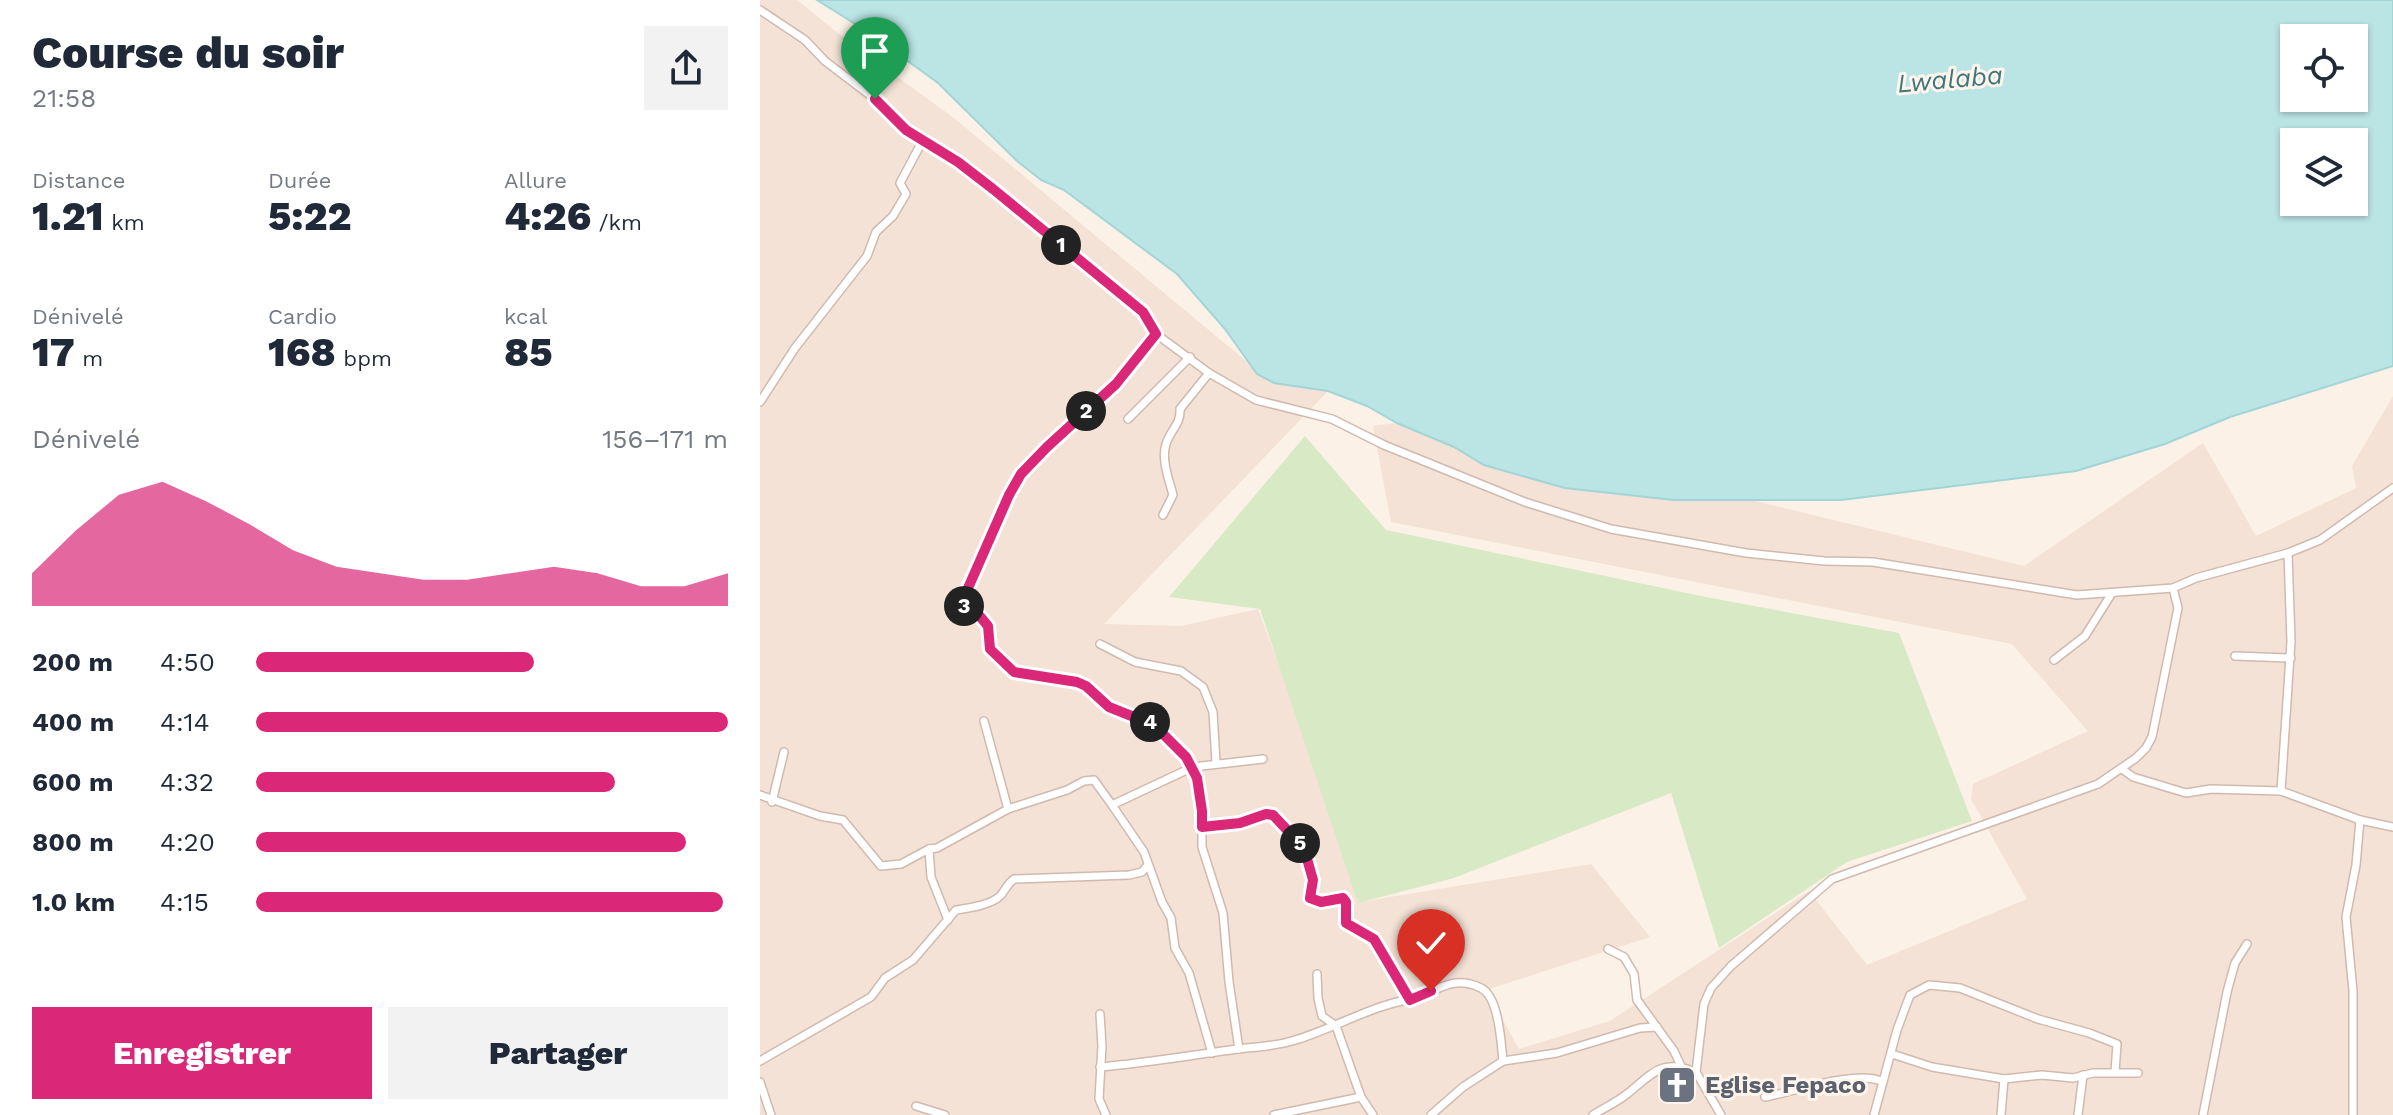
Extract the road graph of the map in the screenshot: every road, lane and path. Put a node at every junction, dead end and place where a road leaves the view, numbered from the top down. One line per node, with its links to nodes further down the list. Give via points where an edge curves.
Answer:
1 (760, 10): 2 (street, via 805,40)
2 (923, 140): 3 (street, via 993,189 1124,296 1143,312); 6 (street, via 900,183 906,194 893,216 876,232 867,256)
3 (1156, 334): 4 (street); 21 (street, via 1116,384 1021,474 961,604 988,626 990,649 1014,672 1086,686 1109,707 1162,730)
4 (1190, 357): 5 (street); 7 (street)
5 (1209, 373): 9 (street, via 1180,409 1181,420 1165,446 1173,495); 12 (street, via 1256,400 1332,419 1525,502 1611,529 1746,553 1873,562 2077,595)
6 (760, 402)
7 (1128, 419)
8 (2393, 488): 10 (street, via 2320,540)
9 (1163, 515)
10 (2288, 553): 11 (street); 15 (street)
11 (2173, 588): 12 (street); 22 (street, via 2178,608 2156,722 2146,748)
12 (2112, 593): 16 (street, via 2085,636)
13 (1100, 644): 20 (street, via 1135,662 1181,671 1203,687 1213,712)
14 (2235, 656): 15 (street)
15 (2291, 658): 23 (street)
16 (2054, 660)
17 (984, 721): 27 (street)
18 (784, 752): 25 (street)
19 (1263, 759): 20 (street)
20 (1216, 763): 21 (street)
21 (1193, 767): 26 (street); 29 (street)
22 (2122, 769): 23 (street, via 2186,793); 48 (street, via 2098,784 1832,879 1711,988 1700,1023)
23 (2281, 791): 28 (street)
24 (760, 795): 25 (street)
25 (772, 802): 31 (street, via 843,820 881,866 901,864)
26 (1112, 805): 27 (street, via 1089,779); 32 (street, via 1144,852)
27 (1008, 809): 31 (street)
28 (2360, 820): 30 (street); 70 (street, via 2346,917 2353,991)
29 (1202, 827): 37 (street, via 1273,815 1304,848 1313,880 1310,898 1343,898 1346,923 1374,939); 41 (street, via 1202,847 1223,913)
30 (2393, 827)
31 (929, 849): 33 (street, via 931,877)
32 (1147, 866): 33 (street, via 1129,875 1014,879 999,897 956,910); 42 (street, via 1171,918 1175,948 1189,973)
33 (948, 920): 44 (street, via 866,1001)
34 (2247, 944): 69 (street, via 2227,992)
35 (1608, 949): 40 (street, via 1624,957 1634,974 1637,1000)
36 (1317, 974): 39 (street, via 1322,1016)
37 (1410, 1000): 39 (street); 45 (street, via 1455,982 1483,989 1497,1016)
38 (1100, 1014): 47 (street)
39 (1336, 1026): 41 (street, via 1289,1042); 55 (street)
40 (1657, 1027): 45 (street); 46 (street)
41 (1239, 1049): 42 (street)
42 (1212, 1053): 47 (street)
43 (1892, 1054): 49 (street, via 1910,995 1936,985 1960,988 2117,1044); 52 (street); 54 (street)
44 (760, 1061)
45 (1503, 1061): 63 (street)
46 (1681, 1066): 48 (street); 64 (street, via 1648,1075)
47 (1100, 1067): 60 (street, via 1099,1099)
48 (1696, 1072): 65 (street)
49 (2115, 1072): 50 (street); 51 (street)
50 (2138, 1073)
51 (2083, 1075): 52 (street); 68 (street)
52 (2004, 1079): 67 (street)
53 (760, 1082): 58 (street)
54 (1883, 1082): 56 (street, via 1845,1080); 66 (street)
55 (1361, 1097): 61 (street); 62 (street)
56 (1765, 1097)
57 (916, 1106): 59 (street)
58 (771, 1115)
59 (945, 1115)
60 (1106, 1115)
61 (1274, 1115)
62 (1373, 1115)
63 (1431, 1115)
64 (1593, 1115)
65 (1721, 1115)
66 (1874, 1115)
67 (2001, 1115)
68 (2078, 1115)
69 (2203, 1115)
70 (2353, 1115)

